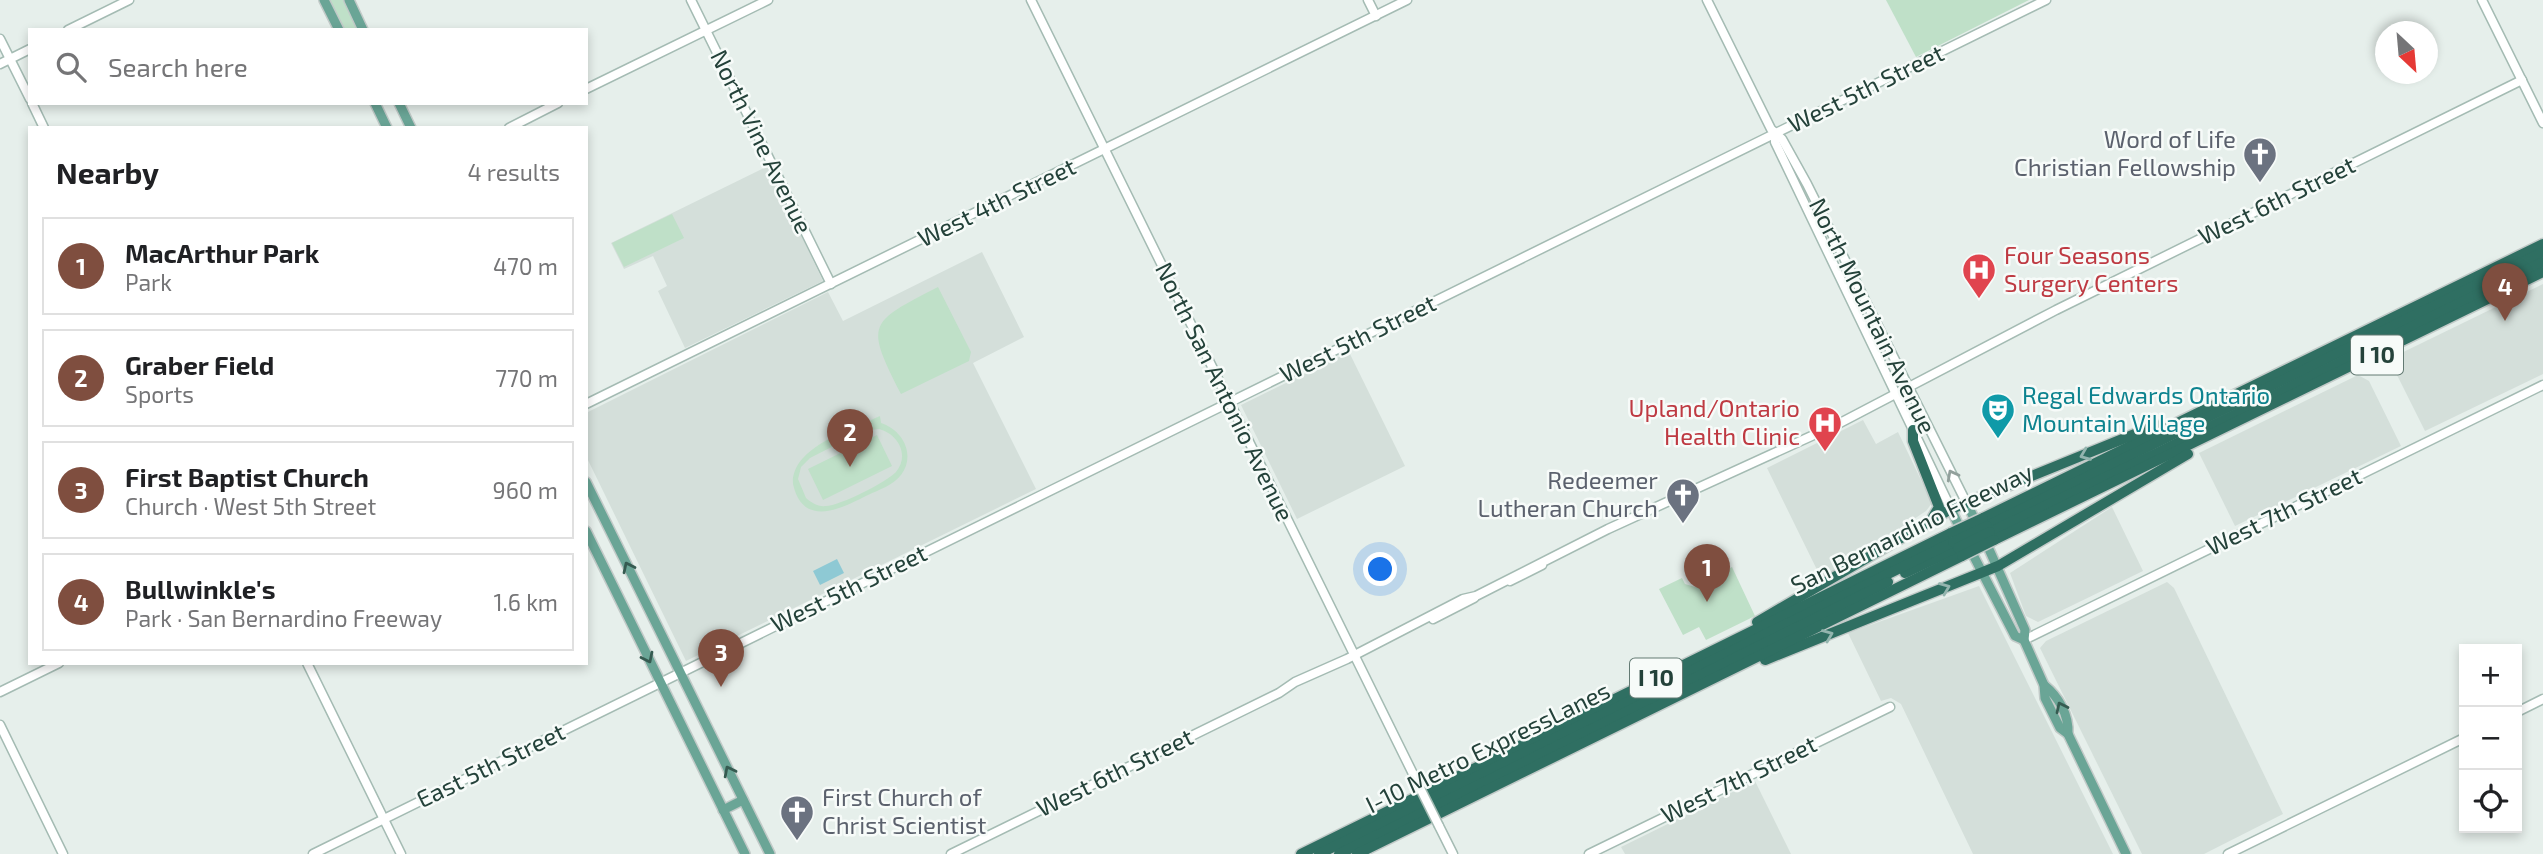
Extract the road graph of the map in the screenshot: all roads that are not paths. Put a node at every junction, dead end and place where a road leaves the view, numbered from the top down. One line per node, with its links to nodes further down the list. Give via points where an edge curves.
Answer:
1 (129, 0): 13 (street)
2 (324, 0): 14 (main road)
3 (349, 0): 15 (main road)
4 (691, 0): 16 (street, North Vine Avenue)
5 (768, 0): 16 (street)
6 (1031, 0): 34 (street, North San Antonio Avenue)
7 (1368, 0): 12 (street)
8 (1407, 0): 12 (street, West 4th Street)
9 (1707, 0): 33 (street, North Mountain Avenue)
10 (2046, 0): 33 (street, West 5th Street)
11 (2482, 0): 21 (street)
12 (1376, 16): 34 (street, West 4th Street)
13 (72, 28)
14 (338, 28)
15 (362, 28)
16 (706, 30): 22 (street); 42 (street, North Vine Avenue)
17 (0, 39): 19 (street)
18 (28, 50): 19 (street)
19 (10, 59): 20 (street); 23 (street)
20 (0, 64)
21 (2522, 80): 28 (street); 44 (street, West 6th Street)
22 (588, 88)
23 (28, 95)
24 (33, 105): 29 (street)
25 (376, 105): 30 (main road)
26 (400, 105): 31 (main road)
27 (554, 105): 32 (street)
28 (2543, 123)
29 (43, 126)
30 (386, 126)
31 (410, 126)
32 (513, 126)
33 (1775, 134): 37 (street, North Mountain Avenue); 38 (street, North Mountain Avenue, via 1807,184); 47 (street, West 5th Street)
34 (1105, 149): 42 (street, West 4th Street); 47 (street, North San Antonio Avenue)
35 (2543, 244): 46 (highway, San Bernardino Freeway / I 10)
36 (2543, 252): 51 (highway)
37 (1831, 256): 38 (street); 41 (street, North Mountain Avenue)
38 (1843, 258): 41 (street); 44 (street, North Mountain Avenue)
39 (2543, 261): 53 (highway)
40 (2543, 272): 50 (highway, San Bernardino Freeway / I 10)
41 (1840, 273): 45 (street, North Mountain Avenue)
42 (831, 284): 48 (street, West 4th Street)
43 (2543, 385): 67 (street, West 7th Street)
44 (1907, 388): 45 (street, West 6th Street); 56 (street, North Mountain Avenue, one-way to 44)
45 (1897, 393): 49 (street, North Mountain Avenue); 69 (street, West 6th Street)
46 (2239, 393): 52 (highway, San Bernardino Freeway / I 10); 56 (highway, one-way to 56, via 2208,401 2150,429)
47 (1230, 402): 69 (street, North San Antonio Avenue); 73 (street, West 5th Street)
48 (588, 403)
49 (1913, 430): 57 (street, North Mountain Avenue); 58 (highway, via 1939,507)
50 (2210, 436): 54 (highway, San Bernardino Freeway / I 10); 62 (highway, via 2195,450)
51 (2164, 439): 52 (highway); 59 (highway)
52 (2120, 451): 59 (highway, San Bernardino Freeway / I 10)
53 (2159, 452): 54 (highway); 59 (highway)
54 (2109, 485): 59 (highway, San Bernardino Freeway / I 10)
55 (588, 486): 73 (main road, one-way to 55)
56 (1966, 502): 57 (highway); 62 (main road)
57 (1951, 509): 58 (highway); 64 (main road)
58 (1930, 521): 70 (highway, via 1709,646)
59 (1989, 529): 61 (highway, San Bernardino Freeway / I 10, bridge); 61 (highway, San Bernardino Freeway / I 10, bridge)
60 (588, 535): 74 (main road, one-way to 74)
61 (1956, 545): 63 (highway, San Bernardino Freeway / I 10); 65 (highway, I-10 Metro ExpressLanes); 66 (highway, San Bernardino Freeway / I 10); 68 (highway, I-10 Metro ExpressLanes)
62 (1998, 566): 64 (highway); 67 (main road, via 2025,630)
63 (1882, 568): 65 (highway); 70 (highway, San Bernardino Freeway / I 10)
64 (1982, 573): 67 (main road, via 2015,636); 76 (highway, one-way to 64)
65 (1770, 632): 92 (highway, I-10 Metro ExpressLanes)
66 (1811, 632): 68 (highway); 76 (highway, San Bernardino Freeway / I 10)
67 (2024, 640): 97 (main road, via 2044,685 2054,693 2068,722 2068,734)
68 (1754, 650): 93 (highway, I-10 Metro ExpressLanes)
69 (1354, 656): 90 (street, West 6th Street); 95 (street, North San Antonio Avenue, bridge)
70 (1700, 656): 91 (highway, San Bernardino Freeway / I 10)
71 (55, 665): 75 (street)
72 (308, 665): 84 (street)
73 (680, 673): 74 (street, West 5th Street); 82 (main road, one-way to 73)
74 (665, 681): 83 (main road); 84 (street, East 5th Street)
75 (0, 692)
76 (1675, 698): 94 (highway, San Bernardino Freeway / I 10)
77 (2543, 699): 79 (street)
78 (1890, 707): 96 (street, West 7th Street)
79 (2522, 710)
80 (0, 725): 85 (street)
81 (2459, 740): 98 (street)
82 (743, 800): 83 (main road); 89 (main road)
83 (723, 810): 88 (main road)
84 (384, 819): 86 (street, East 5th Street); 87 (street)
85 (63, 854)
86 (313, 854)
87 (401, 854)
88 (745, 854)
89 (770, 854)
90 (951, 854)
91 (1301, 854)
92 (1318, 854)
93 (1339, 854)
94 (1357, 854)
95 (1453, 854)
96 (1589, 854)
97 (2126, 854)
98 (2228, 854)

